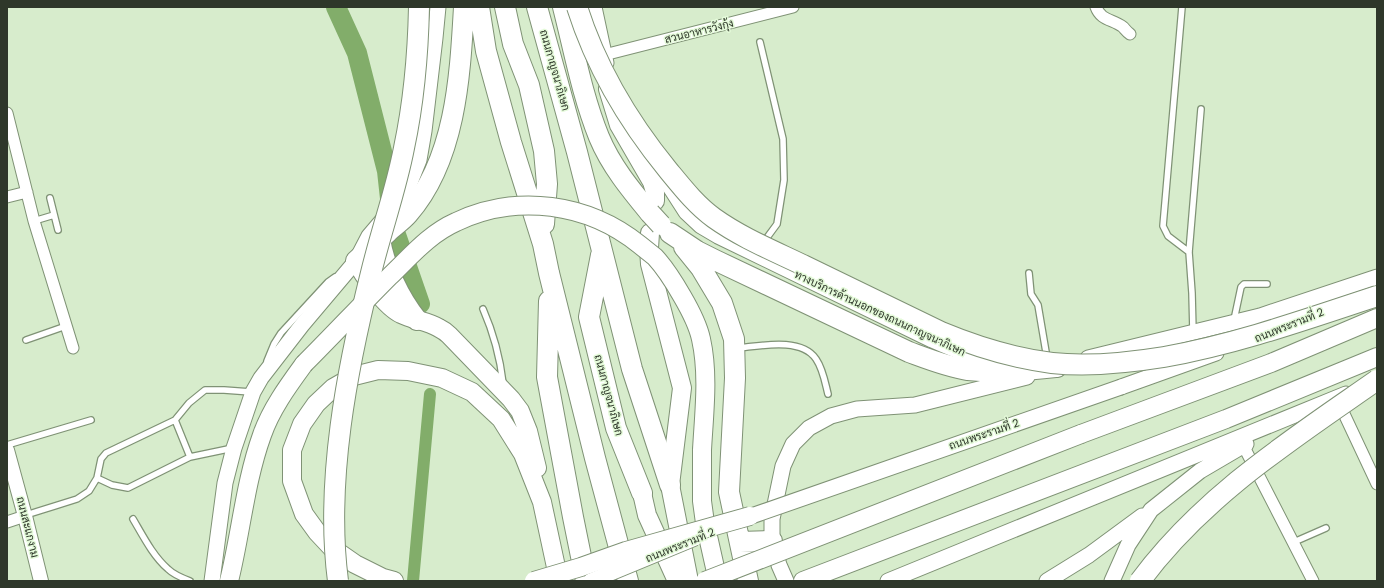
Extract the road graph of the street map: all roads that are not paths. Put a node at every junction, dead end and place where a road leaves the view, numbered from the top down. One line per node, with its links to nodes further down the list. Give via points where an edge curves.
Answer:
1 (419, 7): 80 (highway, bridge, via 416,72 404,149 364,301 340,428 334,513)
2 (438, 7): 25 (main road, bridge, via 419,160 409,185)
3 (464, 7): 25 (highway, via 454,112 442,156 424,193 408,214)
4 (479, 7): 26 (highway, via 486,51)
5 (506, 7): 26 (highway, via 513,44 529,85 544,151 547,184)
6 (537, 7): 27 (highway, ถนนกาญจนาภิเษก)
7 (562, 7): 23 (highway, via 586,101 599,138 618,173)
8 (577, 7): 36 (highway, bridge, via 597,59 620,104 678,182 712,217 757,243 967,343 992,352 1053,363 1111,364 1139,361 1225,344)
9 (594, 7): 15 (main road, ทางบริการด้านนอกของถนนกาญจนาภิเษก)
10 (793, 7): 15 (street, สวนอาหารวังกุ้ง)
11 (1096, 7): 13 (street, via 1108,20 1122,26)
12 (1182, 7): 28 (lane, via 1162,226 1168,236)
13 (1130, 34)
14 (760, 42): 29 (lane, via 783,139 784,180 777,224)
15 (604, 58): 23 (highway, via 608,92 619,125 652,182); 29 (main road, ทางบริการด้านนอกของถนนกาญจนาภิเษก, via 647,150 686,212 700,226)
16 (1201, 108): 28 (lane)
17 (7, 113): 18 (street)
18 (27, 192): 19 (street); 22 (street)
19 (7, 197)
20 (50, 198): 21 (lane)
21 (54, 215): 22 (lane); 24 (lane)
22 (34, 221): 41 (street)
23 (657, 221): 45 (highway, via 688,251 719,296 734,338); 48 (highway, via 697,251 909,352 939,363 967,370 995,372); 64 (highway, via 649,248 650,264 682,388)
24 (58, 230)
25 (378, 237): 30 (highway); 38 (highway)
26 (543, 244): 31 (highway)
27 (602, 249): 64 (highway, ถนนกาญจนาภิเษก, via 632,369); 65 (highway, ถนนกาญจนาภิเษก, via 589,317 616,428)
28 (1189, 252): 42 (lane, via 1192,293)
29 (754, 254): 47 (main road, ทางบริการด้านนอกของถนนกาญจนาภิเษก, via 957,351 981,359 1005,362)
30 (356, 261): 38 (highway, via 384,301 391,308); 50 (main road, via 302,325)
31 (549, 273): 84 (highway, via 547,377); 86 (highway)
32 (1029, 273): 47 (lane, via 1031,294 1038,305)
33 (1377, 277): 40 (main road, ทางบริการด้านนอกของถนนกาญจนาภิเษก, via 1260,316)
34 (1266, 284): 40 (lane, via 1244,284 1241,287)
35 (1377, 286): 69 (main road, ถนนพระรามที่ 2, bridge, via 1272,332)
36 (1377, 296)
37 (483, 308): 51 (lane, via 499,357)
38 (409, 317): 51 (highway, via 438,327 449,335)
39 (1377, 318): 89 (highway, bridge, via 1271,363 1081,434)
40 (1234, 322): 42 (main road, ทางบริการด้านนอกของถนนกาญจนาภิเษก)
41 (66, 326): 43 (lane); 44 (street)
42 (1185, 335): 47 (main road, ทางบริการด้านนอกของถนนกาญจนาภิเษก, via 1087,359); 48 (main road)
43 (26, 340)
44 (73, 348)
45 (734, 348): 52 (lane, via 779,344 806,350 815,358 822,371); 74 (highway, via 735,378 729,492)
46 (1377, 357): 93 (highway, via 1226,420)
47 (1048, 362)
48 (1079, 366): 73 (main road, via 1011,380 915,405 857,408 831,416 810,428 792,444 783,466 772,519)
49 (1377, 381): 53 (main road); 97 (highway, bridge, via 1268,457 1226,490 1186,526)
50 (253, 392): 56 (lane, via 205,390 189,403); 59 (main road)
51 (505, 392): 66 (highway, via 520,411 528,431 540,480)
52 (828, 394)
53 (1337, 398): 54 (main road); 63 (street)
54 (1310, 410): 57 (main road); 94 (main road)
55 (91, 420): 58 (lane)
56 (175, 420): 61 (lane); 62 (lane, via 106,453 101,459)
57 (1243, 445): 67 (main road, via 1200,471); 75 (street)
58 (7, 446)
59 (234, 448): 61 (lane); 78 (main road, via 225,483)
60 (7, 450): 68 (street, ถนนสะแกงาม)
61 (190, 456): 62 (lane, via 128,488 112,485)
62 (97, 478): 68 (lane, via 89,491 77,499)
63 (1377, 484)
64 (670, 485): 88 (highway, ถนนกาญจนาภิเษก)
65 (642, 492): 87 (highway, ถนนกาญจนาภิเษก, via 647,515)
66 (542, 502): 81 (highway, bridge, via 523,454 501,419 472,392 442,378 408,371 378,370 354,376 334,388 316,404 302,424 292,450 292,481 304,514 332,548 355,564); 83 (highway)
67 (1151, 510): 95 (main road, via 1089,555); 96 (main road, via 1128,545)
68 (25, 516): 71 (street); 76 (street, ถนนสะแกงาม)
69 (750, 516): 82 (highway, bridge, via 626,551); 85 (main road, ถนนพระรามที่ 2, bridge)
70 (133, 519): 77 (lane, via 157,557 168,569)
71 (7, 522)
72 (1326, 528): 75 (lane)
73 (772, 541): 74 (highway); 92 (main road)
74 (740, 542): 91 (highway)
75 (1294, 542): 98 (street)
76 (41, 581)
77 (190, 581)
78 (212, 581)
79 (229, 581): 90 (highway, bridge, via 262,434 286,388 304,364 430,238 456,222 488,210 524,205 553,206 607,223 654,257 673,280 689,307 701,338 706,380 701,477 705,523)
80 (338, 581)
81 (394, 581)
82 (534, 581)
83 (559, 581)
84 (586, 581)
85 (591, 581)
86 (628, 581)
87 (677, 581)
88 (689, 581)
89 (705, 581)
90 (718, 581)
91 (748, 581)
92 (786, 581)
93 (803, 581)
94 (888, 581)
95 (1047, 581)
96 (1112, 581)
97 (1140, 581)
98 (1313, 581)

